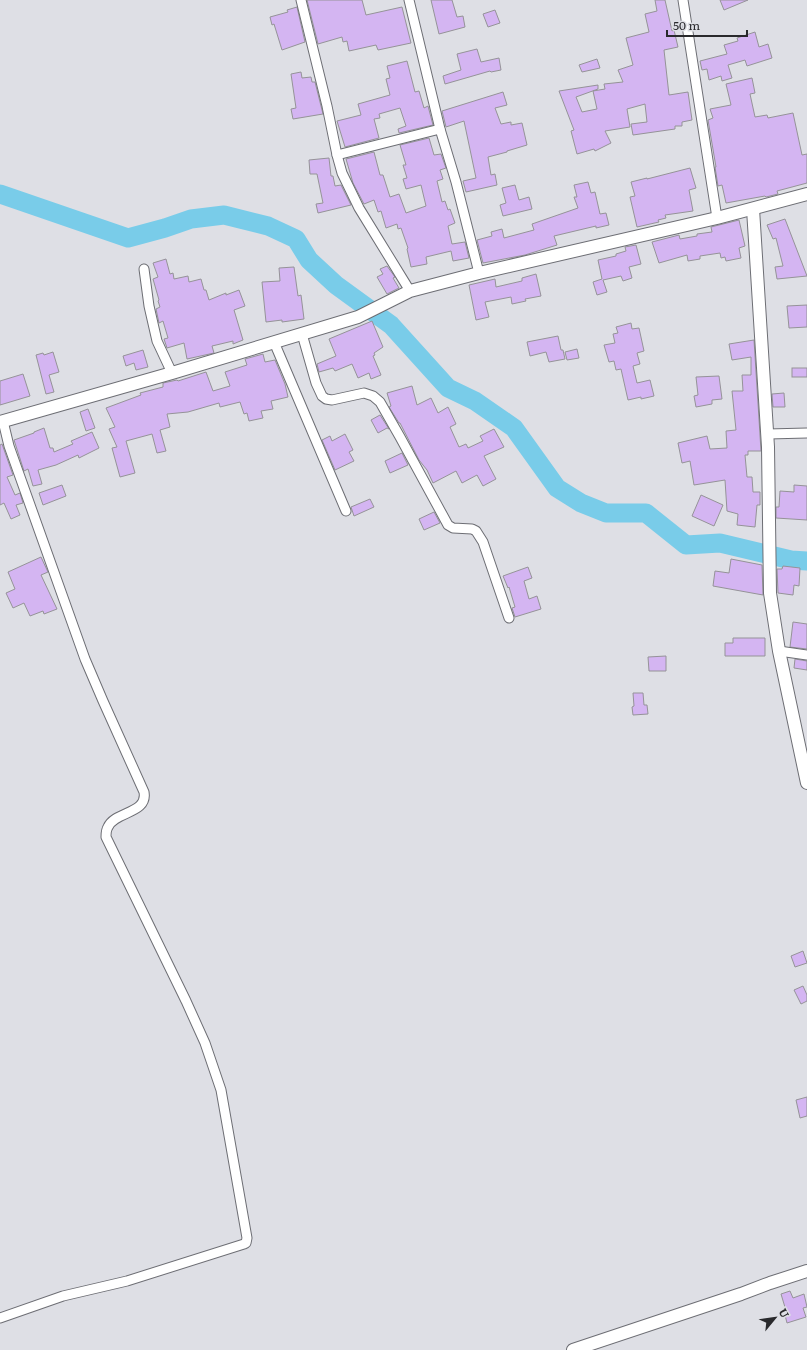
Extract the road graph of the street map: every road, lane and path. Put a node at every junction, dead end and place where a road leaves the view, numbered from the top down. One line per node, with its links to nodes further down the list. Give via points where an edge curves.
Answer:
1 (301, 0): 5 (street)
2 (409, 0): 4 (street)
3 (682, 0): 8 (street)
4 (440, 129): 5 (street); 10 (street)
5 (337, 155): 11 (street, via 349,190)
6 (807, 194): 7 (street)
7 (753, 209): 8 (street); 17 (street)
8 (717, 218): 10 (street)
9 (144, 269): 14 (street, via 157,341)
10 (479, 273): 11 (street)
11 (410, 291): 12 (street, via 358,317)
12 (302, 334): 13 (street); 19 (street, via 322,396 332,400 364,393 377,399 448,525 453,528 472,529 479,536)
13 (274, 342): 14 (street); 18 (street)
14 (172, 373): 15 (street)
15 (1, 422): 24 (street, via 85,659 144,792 143,803 112,822 107,827 106,837 186,1001 210,1057 221,1090 247,1238 244,1244 127,1281 63,1296)
16 (807, 433): 17 (street)
17 (768, 434): 20 (street, via 770,593)
18 (346, 511)
19 (509, 618)
20 (779, 651): 21 (street); 22 (street)
21 (807, 656)
22 (807, 783)
23 (807, 1271): 25 (street)
24 (0, 1318)
25 (573, 1350)

